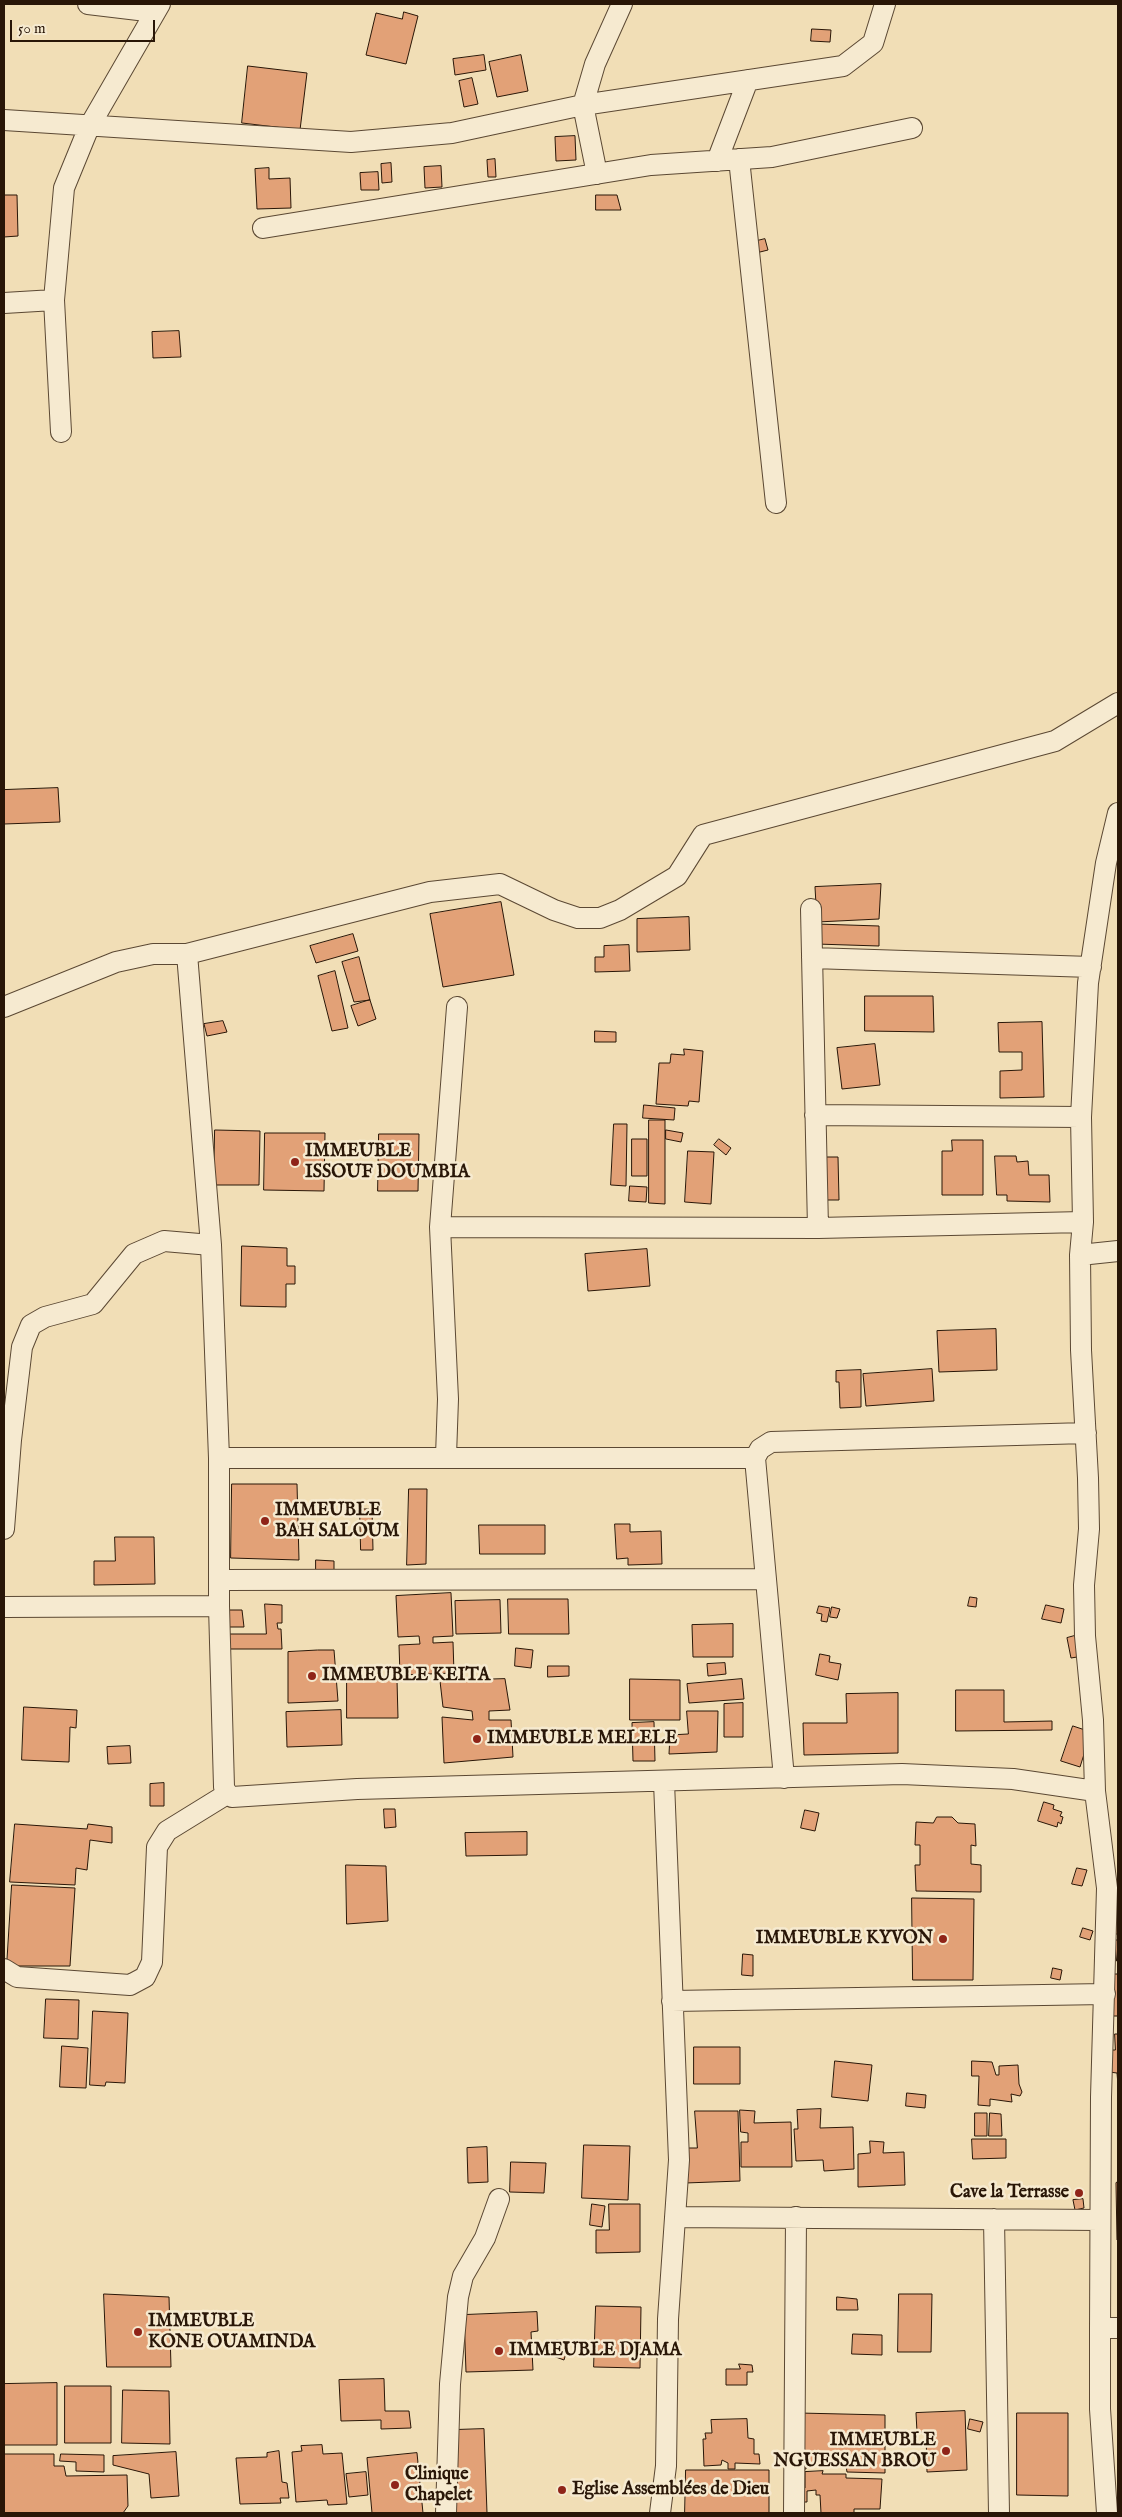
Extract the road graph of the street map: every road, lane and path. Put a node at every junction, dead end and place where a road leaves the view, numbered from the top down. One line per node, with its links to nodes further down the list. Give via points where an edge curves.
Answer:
1 (88, 4): 4 (street)
2 (622, 4): 6 (street, via 595,64)
3 (884, 4): 5 (street, via 873,43 843,66)
4 (158, 8): 8 (street)
5 (748, 80): 6 (street); 11 (street)
6 (583, 105): 8 (street, via 452,133 352,142); 12 (street)
7 (4, 120): 8 (street)
8 (89, 127): 14 (street, via 64,188)
9 (912, 128): 10 (street, via 772,157)
10 (739, 159): 11 (street); 17 (street)
11 (717, 161): 12 (street, via 651,165)
12 (597, 174): 13 (street)
13 (263, 228)
14 (54, 300): 15 (street); 16 (street)
15 (4, 303)
16 (61, 432)
17 (776, 503)
18 (1118, 703): 21 (street, via 1055,741 703,835 677,876 600,918 578,918 554,910 500,884 430,892)
19 (1118, 813): 23 (street, via 1106,863)
20 (811, 909): 22 (street)
21 (187, 954): 24 (street, via 153,954 116,962); 31 (street)
22 (812, 958): 23 (street); 26 (street)
23 (1090, 967): 27 (street)
24 (4, 1007)
25 (457, 1007): 29 (street)
26 (815, 1115): 27 (street); 30 (street)
27 (1081, 1117): 28 (street)
28 (1083, 1222): 30 (street); 33 (street)
29 (440, 1227): 30 (street); 35 (street, via 448,1399)
30 (818, 1228)
31 (211, 1245): 36 (street); 38 (street, via 164,1242 134,1254 93,1304 45,1317 31,1325 22,1347)
32 (1118, 1251): 33 (street)
33 (1080, 1255): 34 (street)
34 (1086, 1433): 37 (street, via 770,1442 760,1448); 45 (street, via 1088,1529 1084,1585)
35 (446, 1456): 36 (street); 37 (street)
36 (219, 1458): 40 (street)
37 (755, 1458): 39 (street)
38 (4, 1529)
39 (765, 1579): 40 (street); 43 (street)
40 (219, 1580): 41 (street)
41 (219, 1606): 42 (street); 46 (street, via 224,1787)
42 (4, 1607)
43 (784, 1778): 44 (street); 45 (street, via 911,1774 1013,1779)
44 (664, 1782): 46 (street, via 357,1789 232,1797); 50 (street)
45 (1095, 1791): 47 (street)
46 (227, 1794): 48 (street, via 167,1831 158,1848 152,1962 145,1977 130,1985 17,1977)
47 (1113, 1888): 49 (street)
48 (4, 1969)
49 (1105, 1994): 50 (street); 51 (street)
50 (672, 2001): 53 (street, via 679,2160)
51 (1110, 2098): 56 (street)
52 (499, 2199): 58 (street, via 485,2238 463,2276 458,2296 450,2384)
53 (675, 2217): 54 (street); 59 (street, via 668,2328 666,2466)
54 (796, 2218): 55 (street); 60 (street)
55 (994, 2219): 56 (street); 61 (street)
56 (1100, 2220): 57 (street)
57 (1109, 2328): 62 (street, via 1100,2409)
58 (446, 2513)
59 (660, 2513)
60 (794, 2513)
61 (999, 2513)
62 (1107, 2513)

